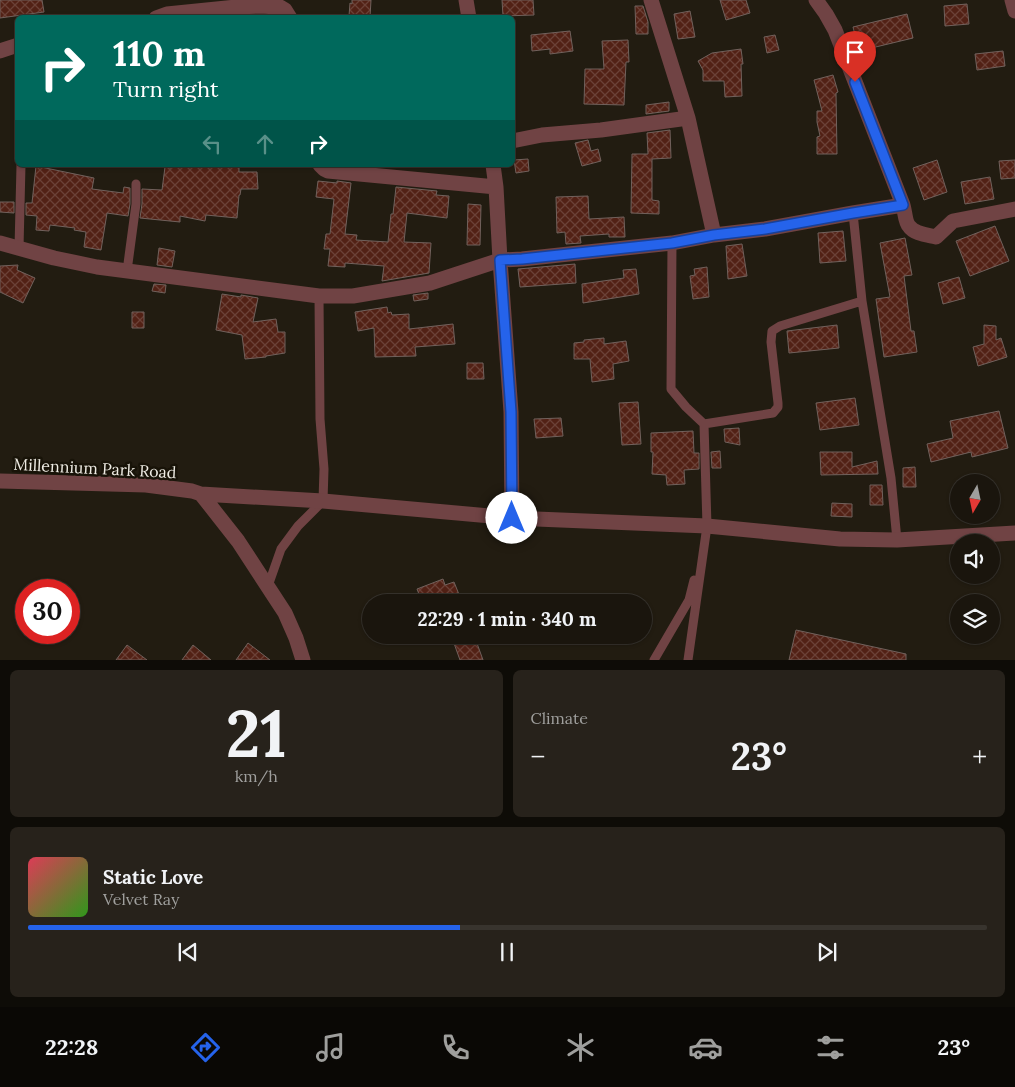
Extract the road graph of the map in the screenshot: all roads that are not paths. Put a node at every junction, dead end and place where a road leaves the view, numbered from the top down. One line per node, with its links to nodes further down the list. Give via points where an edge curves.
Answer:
1 (179, 0): 7 (street)
2 (466, 0): 10 (street)
3 (651, 0): 13 (street)
4 (816, 0): 20 (street, via 834,30)
5 (1012, 0): 6 (street)
6 (1015, 11)
7 (162, 15)
8 (169, 15): 9 (street, via 274,6 285,10)
9 (288, 15)
10 (468, 15)
11 (15, 46): 12 (street)
12 (0, 50)
13 (688, 118): 14 (street); 23 (street)
14 (515, 140)
15 (21, 167): 26 (lane)
16 (322, 167): 19 (street, via 328,171)
17 (493, 167): 19 (street)
18 (136, 184): 28 (lane)
19 (496, 187): 27 (street)
20 (903, 205): 21 (street, via 908,226 936,237 953,221); 22 (street)
21 (1015, 209)
22 (853, 213): 23 (street); 30 (lane)
23 (714, 235): 25 (street)
24 (0, 243): 26 (street)
25 (672, 243): 27 (street); 31 (lane, via 672,389)
26 (19, 248): 28 (street)
27 (500, 260): 29 (street, via 430,283 353,296); 35 (street, via 511,412)
28 (127, 271): 29 (street)
29 (319, 296): 34 (lane)
30 (862, 301): 31 (lane, via 780,326 772,332 778,403 773,413); 38 (lane, via 891,478)
31 (704, 424): 36 (lane)
32 (0, 482): 33 (street, Millennium Park Road, via 146,485)
33 (201, 494): 34 (street, Millennium Park Road); 39 (street)
34 (323, 501): 35 (street, Millennium Park Road); 39 (lane, via 281,549)
35 (512, 518): 36 (street, Millennium Park Road)
36 (707, 526): 38 (street, Millennium Park Road, via 840,539); 41 (lane, via 689,600); 42 (lane)
37 (1015, 533): 38 (street, Millennium Park Road)
38 (897, 540)
39 (268, 586): 40 (street, via 285,613)
40 (303, 660)
41 (654, 660)
42 (688, 660)

